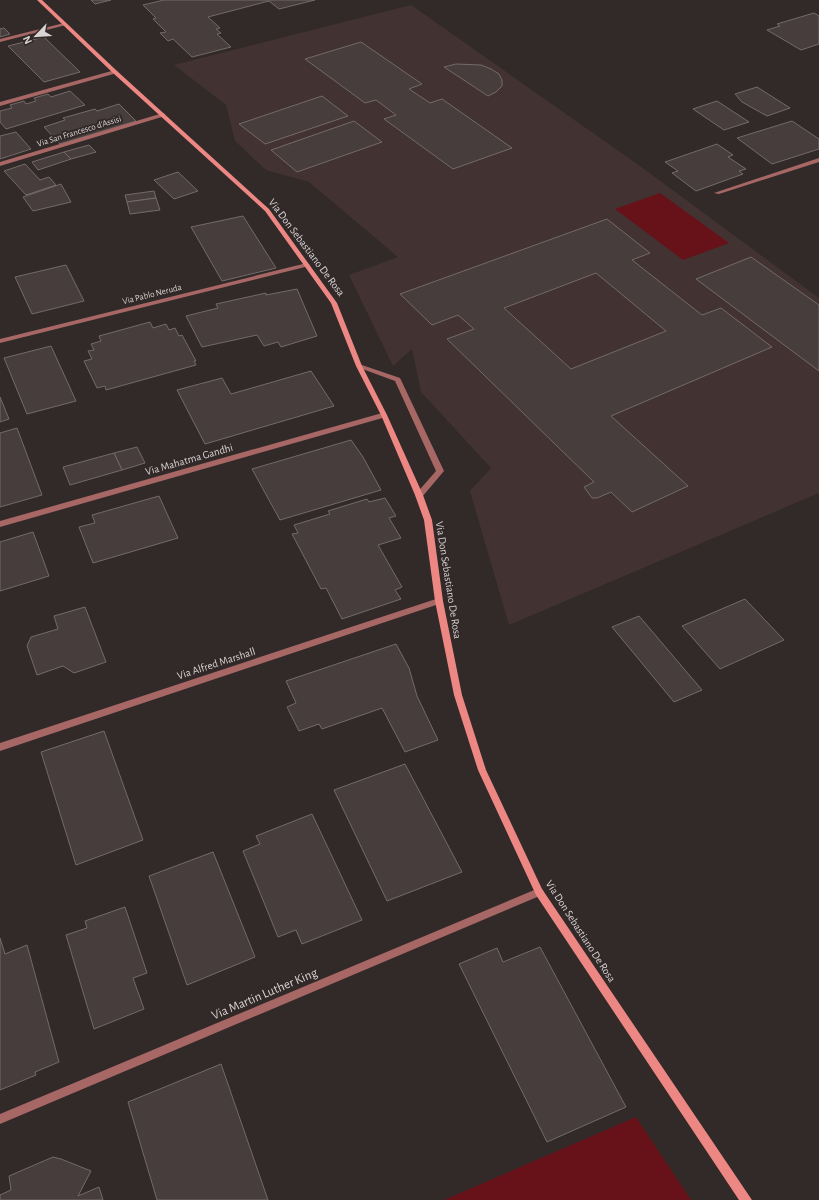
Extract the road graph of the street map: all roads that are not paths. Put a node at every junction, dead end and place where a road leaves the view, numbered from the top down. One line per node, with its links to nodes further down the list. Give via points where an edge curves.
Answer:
1 (39, 0): 2 (street, Via Don Sebastiano De Rosa)
2 (64, 24): 3 (street); 4 (street, Via Don Sebastiano De Rosa)
3 (0, 41)
4 (115, 72): 5 (street); 6 (street, Via Don Sebastiano De Rosa)
5 (0, 104)
6 (163, 115): 8 (street, Via San Francesco d'Assisi); 10 (street, Via Don Sebastiano De Rosa, via 267,210)
7 (819, 160): 9 (street)
8 (0, 164)
9 (717, 193)
10 (307, 265): 11 (street, Via Pablo Neruda); 12 (street, Via Don Sebastiano De Rosa, via 334,303)
11 (0, 341)
12 (359, 366): 13 (street, Via Don Sebastiano De Rosa); 14 (street, via 398,380 440,471)
13 (384, 415): 14 (street, Via Don Sebastiano De Rosa); 15 (street, Via Mahatma Gandhi)
14 (419, 495): 16 (street, Via Don Sebastiano De Rosa, via 428,520)
15 (0, 524)
16 (439, 601): 17 (street, Via Alfred Marshall); 18 (street, Via Don Sebastiano De Rosa, via 458,696 482,770)
17 (0, 747)
18 (539, 892): 19 (street, Via Martin Luther King); 20 (street, Via Don Sebastiano De Rosa)
19 (0, 1119)
20 (746, 1200)

